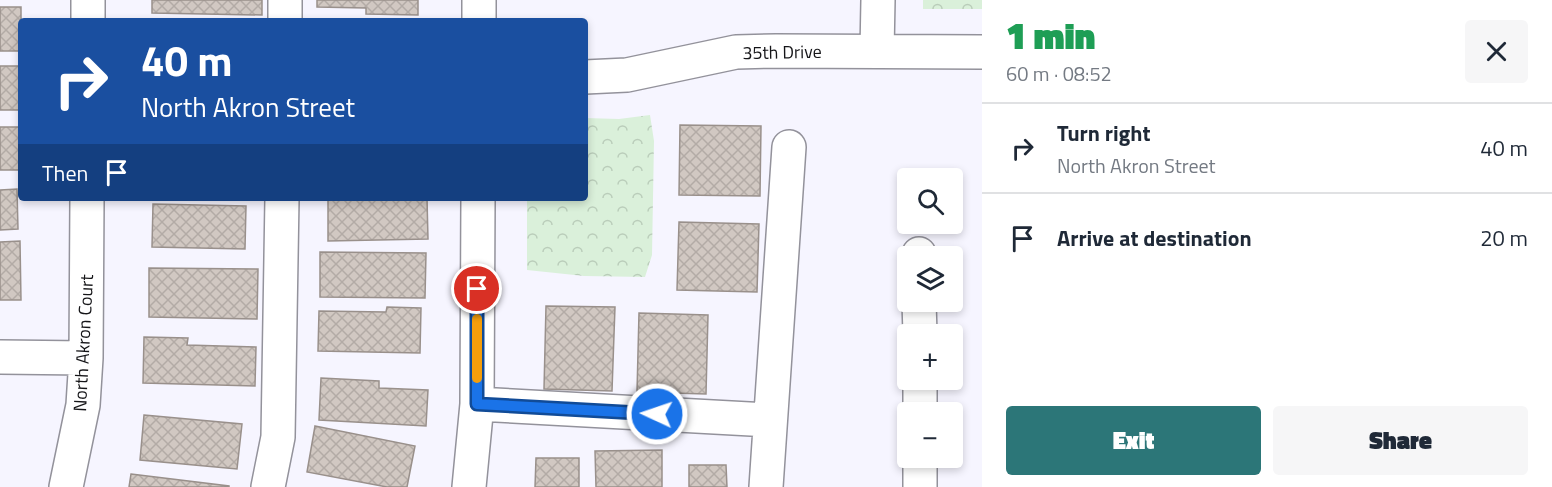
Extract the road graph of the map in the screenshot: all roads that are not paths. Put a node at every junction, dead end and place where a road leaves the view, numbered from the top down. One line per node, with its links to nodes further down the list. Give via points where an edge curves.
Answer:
1 (88, 0): 5 (street)
2 (285, 0): 6 (street)
3 (479, 0): 7 (street)
4 (878, 0): 8 (street)
5 (88, 18)
6 (285, 18)
7 (479, 18)
8 (877, 51): 9 (street, 35th Drive); 10 (street, 35th Drive, via 735,52 627,75)
9 (982, 52)
10 (588, 77)
11 (789, 147): 18 (street)
12 (87, 201): 16 (street, North Akron Court)
13 (282, 201): 21 (street, via 278,437)
14 (478, 201): 17 (street)
15 (0, 357): 16 (street)
16 (86, 358): 20 (street, North Akron Court, via 83,405)
17 (477, 404): 18 (street); 22 (street)
18 (770, 420): 23 (street)
19 (920, 468): 24 (street)
20 (66, 487)
21 (268, 487)
22 (469, 487)
23 (766, 487)
24 (920, 487)

